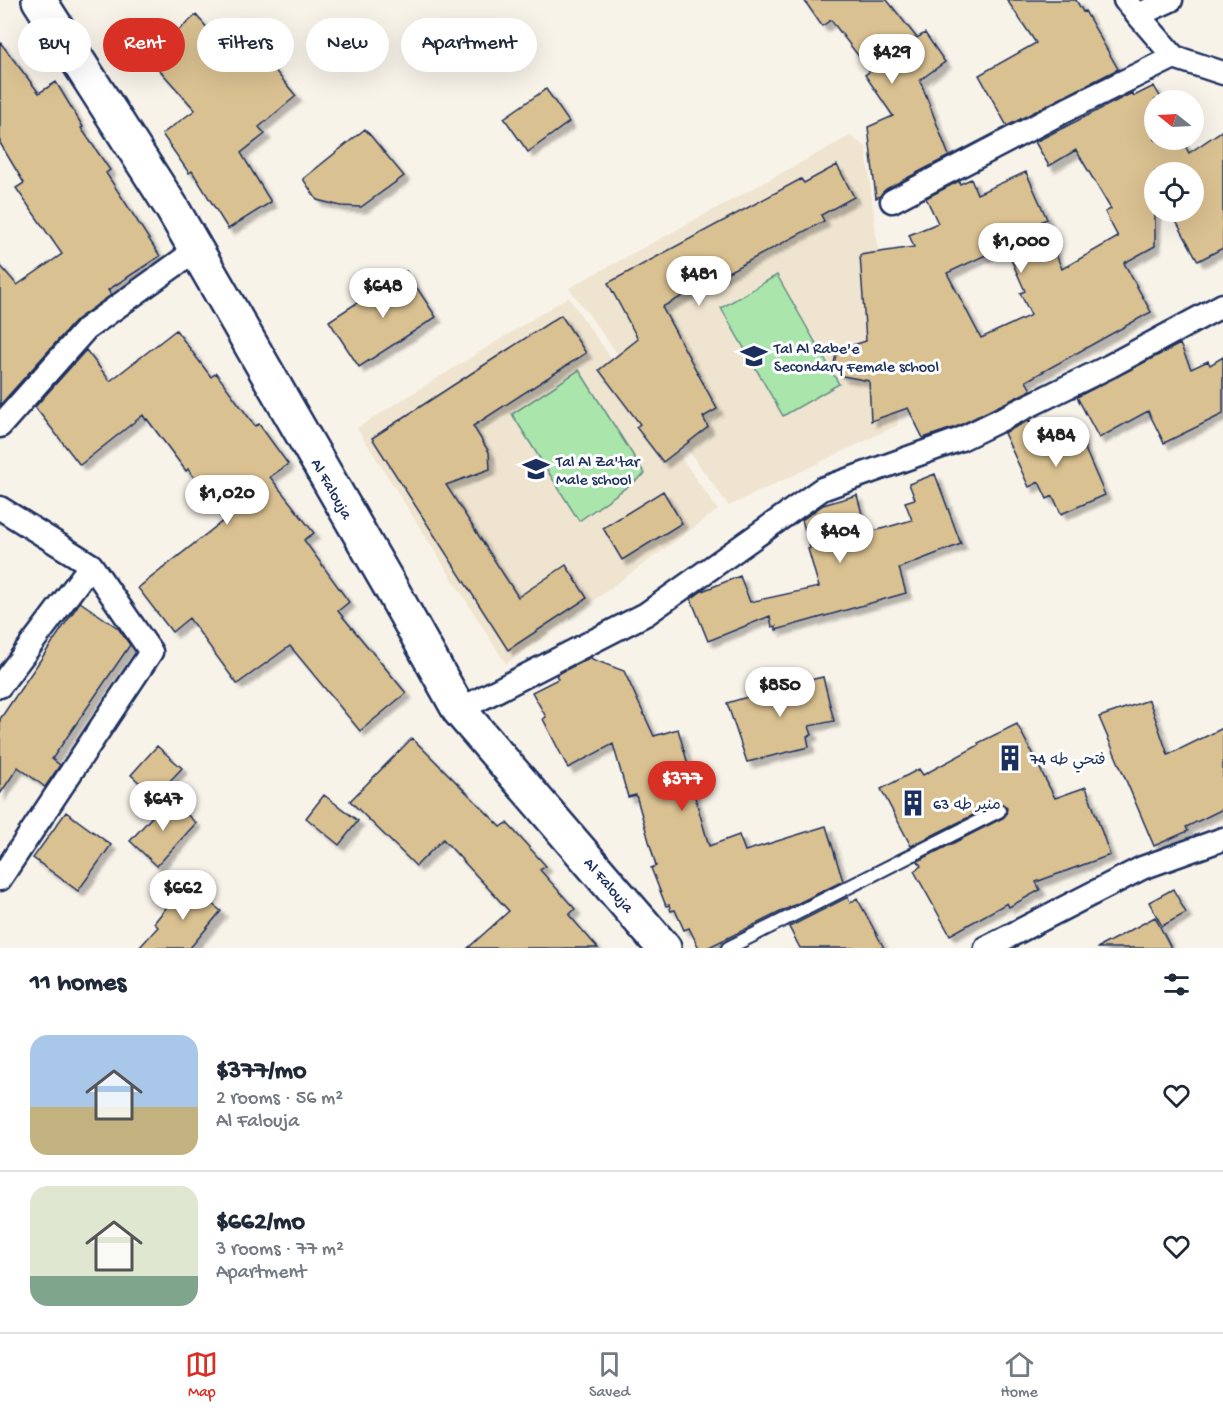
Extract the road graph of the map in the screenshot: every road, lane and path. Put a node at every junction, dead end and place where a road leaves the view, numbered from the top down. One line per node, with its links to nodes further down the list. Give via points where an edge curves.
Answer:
1 (39, 0): 7 (main road, Al Falouja)
2 (1171, 0): 3 (street)
3 (1132, 8): 4 (street)
4 (1174, 57): 5 (street); 6 (street)
5 (1223, 73)
6 (892, 201)
7 (196, 250): 9 (street, via 86,329); 13 (main road, Al Falouja)
8 (1223, 305): 13 (street, via 961,439 822,489 646,614)
9 (0, 426)
10 (0, 508): 11 (street)
11 (91, 565): 12 (street); 16 (street, via 151,652)
12 (0, 686)
13 (459, 710): 17 (main road, Al Falouja)
14 (999, 811): 18 (lane)
15 (1223, 839): 19 (street, via 1142,868)
16 (0, 879)
17 (664, 948)
18 (728, 948)
19 (986, 948)

